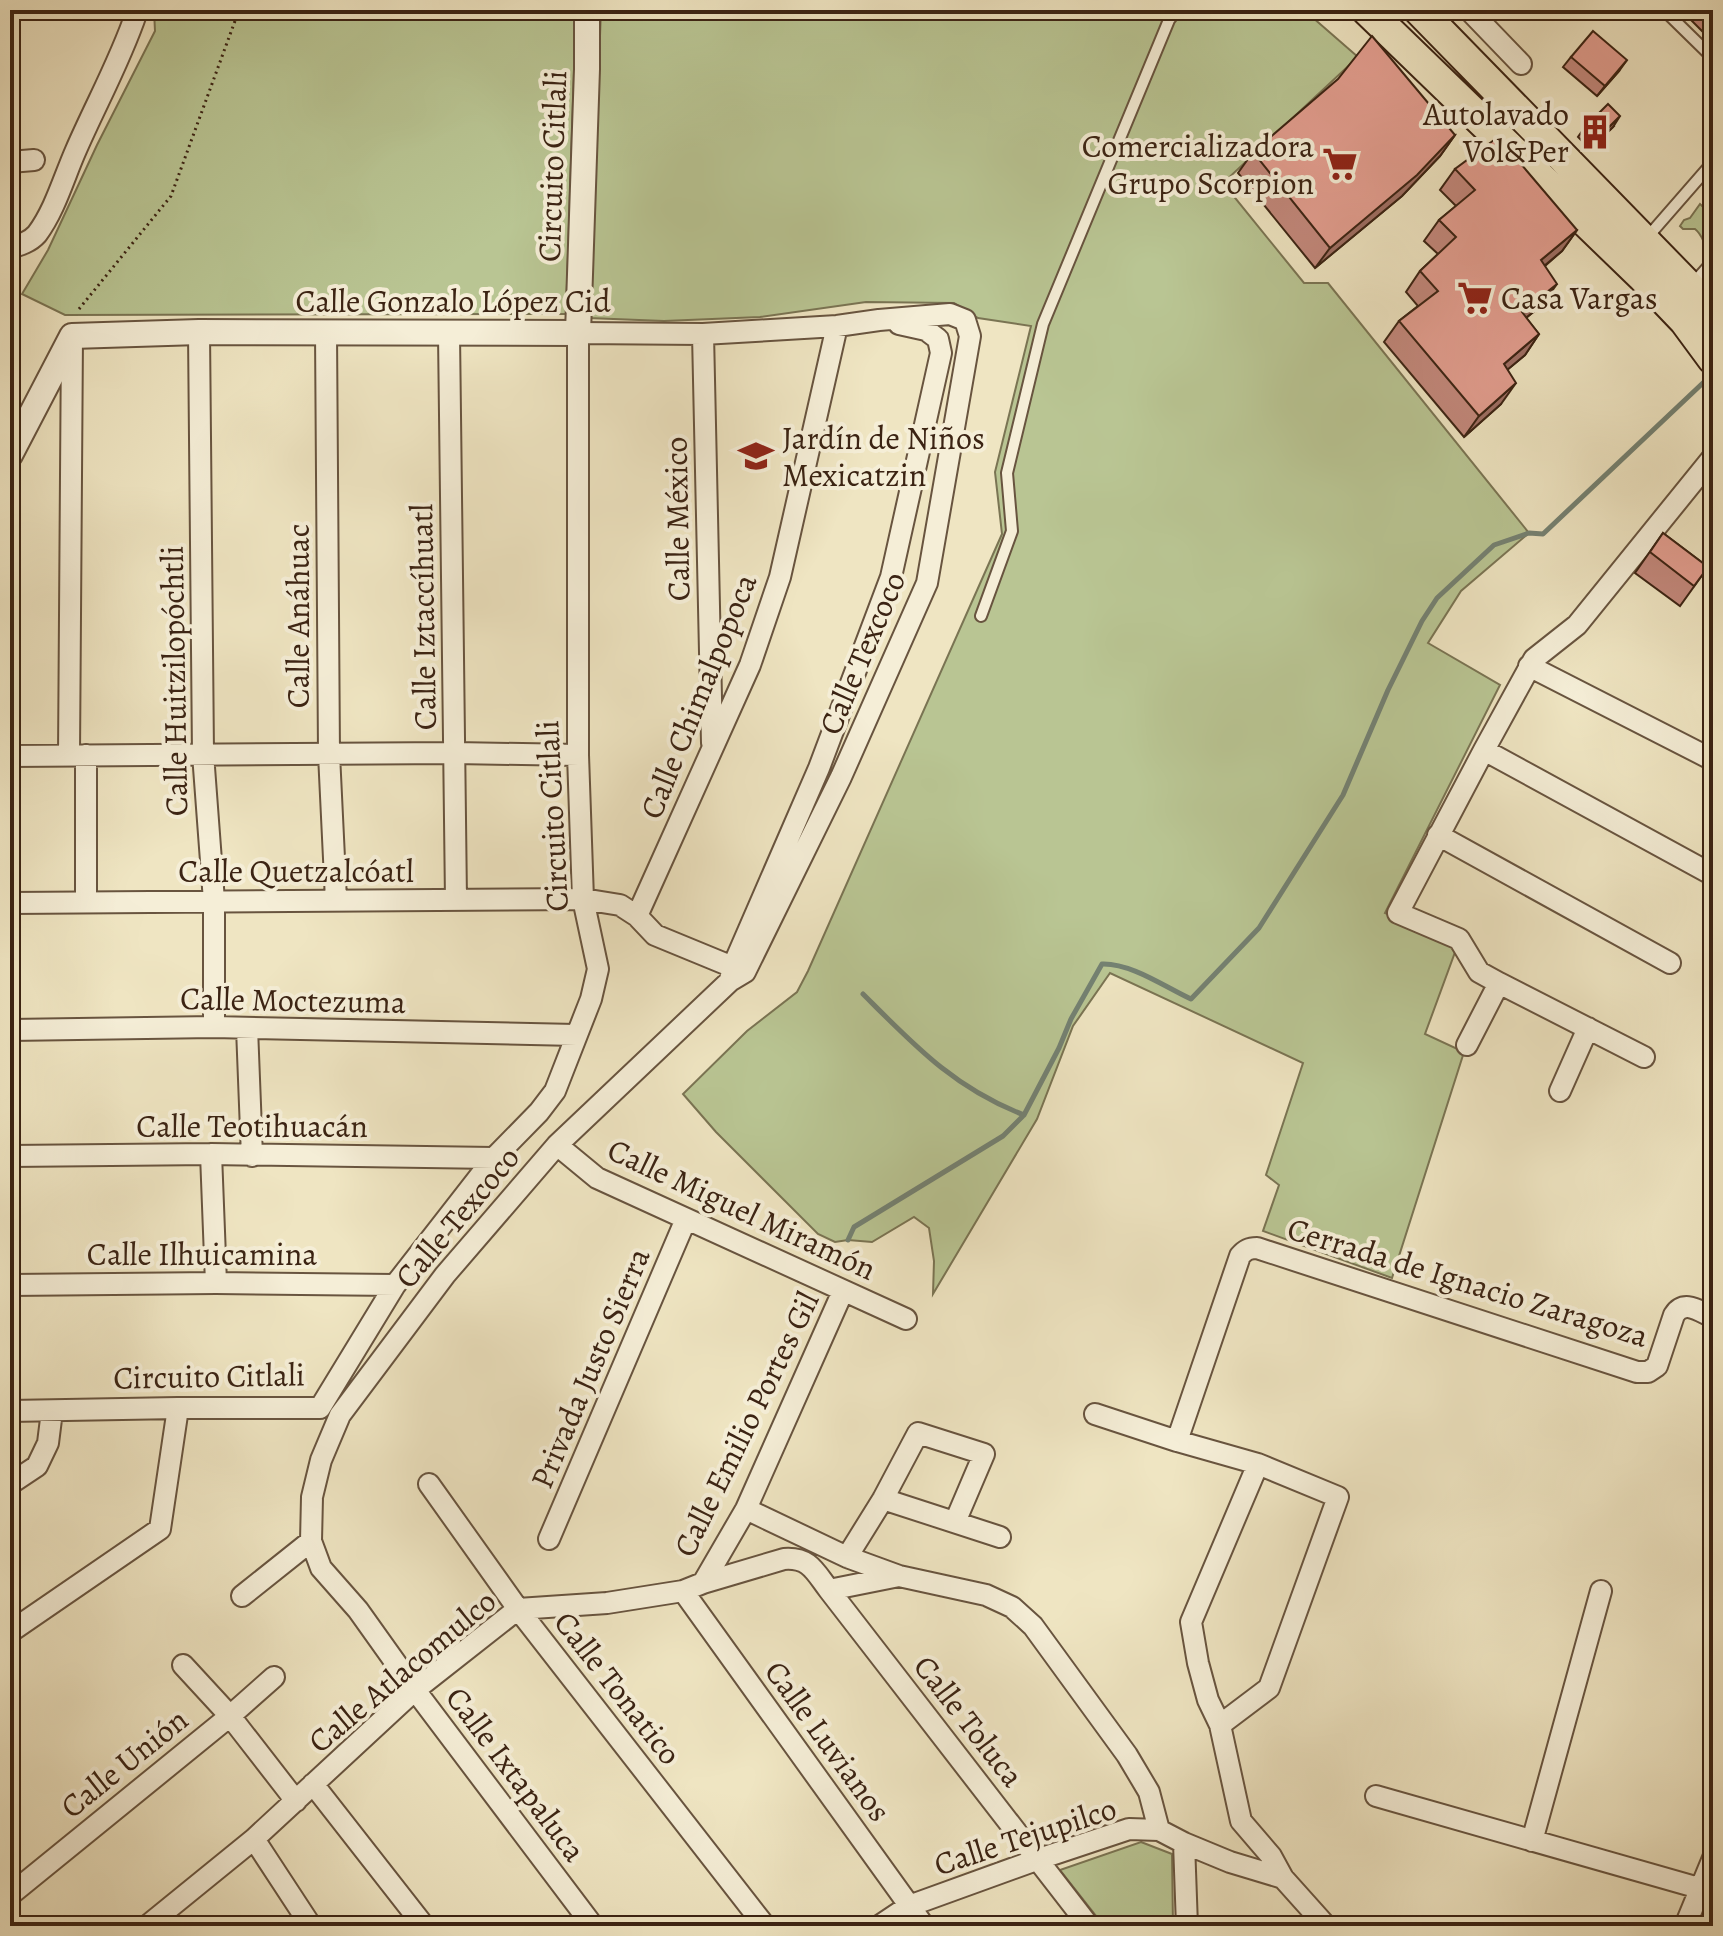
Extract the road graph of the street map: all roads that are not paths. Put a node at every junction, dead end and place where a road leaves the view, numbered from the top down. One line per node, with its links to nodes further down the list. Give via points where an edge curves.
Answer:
1 (136, 10): 14 (street, via 126,45 50,211 32,239)
2 (587, 10): 23 (street, Circuito Citlali)
3 (1177, 10): 30 (lane, via 1043,324 1007,473 1012,531)
4 (1367, 10): 27 (main road, via 1642,276)
5 (1419, 10): 13 (main road)
6 (1469, 10): 9 (street)
7 (1664, 10): 8 (lane)
8 (1713, 58)
9 (1521, 64)
10 (34, 160): 11 (street)
11 (10, 162)
12 (1713, 162): 13 (lane)
13 (1644, 241): 16 (main road)
14 (10, 248)
15 (1713, 261): 16 (lane)
16 (1690, 288): 17 (main road)
17 (1713, 314)
18 (879, 320): 19 (street, Calle Gonzalo López Cid, via 950,314); 20 (street, Calle Gonzalo López Cid); 51 (street, Calle Texcoco, via 926,330 938,339 941,353 891,577)
19 (965, 320): 51 (street, Calle Texcoco, via 970,336 927,583 841,777)
20 (837, 326): 25 (street, Calle Gonzalo López Cid); 33 (street, Calle Chimalpopoca, via 780,577 750,665)
21 (199, 332): 22 (street, Calle Gonzalo López Cid); 26 (street, Calle Gonzalo López Cid); 35 (street, Calle Huitzilopóchtli)
22 (326, 332): 24 (street, Calle Gonzalo López Cid); 36 (street, Calle Anáhuac)
23 (578, 333): 24 (street, Calle Gonzalo López Cid); 25 (street, Calle Gonzalo López Cid); 38 (street, Circuito Citlali)
24 (449, 334): 34 (street, Calle Iztaccíhuatl)
25 (703, 334): 33 (street, Calle México)
26 (72, 336): 28 (street); 37 (street)
27 (1713, 359)
28 (10, 455)
29 (1713, 457): 31 (street, via 1577,625)
30 (981, 616)
31 (1529, 666): 32 (street); 40 (street)
32 (1484, 750): 41 (street); 42 (street)
33 (712, 751): 49 (street, Calle Chimalpopoca)
34 (455, 753): 36 (street); 38 (street); 45 (street, Calle Iztaccíhuatl)
35 (203, 754): 36 (street); 37 (street); 46 (street, Calle Huitzilopóchtli)
36 (329, 754): 44 (street, Calle Anáhuac)
37 (78, 755): 39 (street); 47 (street)
38 (578, 755): 43 (street, Circuito Citlali)
39 (10, 756)
40 (1713, 760)
41 (1438, 835): 50 (street); 52 (street, via 1398,913 1459,939 1479,972)
42 (1713, 875)
43 (583, 899): 45 (street, Calle Quetzalcóatl); 49 (street, Calle Quetzalcóatl, via 620,905); 57 (street, Circuito Citlali, via 598,969)
44 (336, 900): 45 (street, Calle Quetzalcóatl); 46 (street, Calle Quetzalcóatl)
45 (456, 900)
46 (214, 901): 47 (street, Calle Quetzalcóatl); 53 (street, Calle Huitzilopóchtli)
47 (86, 902): 48 (street, Calle Quetzalcóatl)
48 (10, 903)
49 (637, 916): 51 (street, via 655,935)
50 (1670, 963)
51 (736, 973): 61 (street, Calle Texcoco)
52 (1499, 983): 55 (street); 58 (street)
53 (214, 1027): 54 (street, Calle Moctezuma); 56 (street, Calle Moctezuma)
54 (247, 1028): 57 (street, Calle Moctezuma); 64 (street)
55 (1588, 1028): 59 (street); 60 (street)
56 (10, 1030)
57 (576, 1035): 65 (street, Circuito Citlali, via 555,1091)
58 (1467, 1045)
59 (1644, 1057)
60 (1560, 1091)
61 (557, 1145): 66 (street, Calle Miguel Miramón, via 597,1178); 86 (street, Calle Texcoco, via 445,1275 340,1415 312,1497)
62 (211, 1154): 63 (street, Calle Teotihuacán); 64 (street, Calle Teotihuacán); 67 (street)
63 (10, 1156)
64 (252, 1156): 65 (street, Calle Teotihuacán)
65 (494, 1158): 69 (street, Circuito Citlali)
66 (686, 1219): 70 (street, Calle Miguel Miramón); 85 (street, Privada Justo Sierra)
67 (216, 1283): 68 (street, Calle Ilhuicamina); 69 (street, Calle Ilhuicamina)
68 (10, 1285)
69 (395, 1285): 73 (street, Circuito Citlali, via 320,1408)
70 (843, 1291): 72 (street, Calle Miguel Miramón); 82 (street, Calle Emilio Portes Gil)
71 (1713, 1317): 77 (street, Cerrada de Ignacio Zaragoza, via 1691,1307 1678,1309 1657,1366 1637,1372 1257,1248 1244,1251)
72 (906, 1319)
73 (178, 1408): 75 (street, Circuito Citlali); 96 (street, via 160,1529)
74 (10, 1411): 75 (street, Circuito Citlali)
75 (52, 1411): 79 (street, via 48,1443 37,1466)
76 (1095, 1414): 77 (street)
77 (1177, 1441): 78 (street)
78 (1258, 1464): 101 (street, via 1191,1622 1208,1700); 101 (street, via 1338,1497 1269,1688)
79 (10, 1484)
80 (429, 1484): 95 (street, Calle Tonatico)
81 (883, 1499): 83 (street); 83 (street, via 918,1433 984,1454); 87 (street)
82 (746, 1509): 87 (street); 90 (street, Calle Emilio Portes Gil)
83 (955, 1522): 84 (street)
84 (1000, 1537)
85 (549, 1539)
86 (311, 1541): 94 (street); 99 (street, Calle Ixtapaluca, via 321,1568)
87 (847, 1557): 89 (street)
88 (797, 1558): 90 (street, Calle Atlacomulco); 91 (street, Calle Toluca, via 809,1564)
89 (899, 1576): 91 (street); 105 (street, via 986,1595 1012,1607 1033,1626 1127,1755 1149,1792)
90 (703, 1583): 92 (street, Calle Atlacomulco)
91 (829, 1590): 110 (street, Calle Toluca)
92 (683, 1591): 95 (street, Calle Atlacomulco); 114 (street, Calle Luvianos)
93 (1601, 1591): 107 (street)
94 (242, 1596)
95 (518, 1609): 99 (street, Calle Atlacomulco); 119 (street, Calle Tonatico)
96 (10, 1632)
97 (183, 1665): 100 (street)
98 (274, 1677): 100 (street, Calle Unión)
99 (415, 1690): 102 (street, Calle Atlacomulco); 118 (street, Calle Ixtapaluca)
100 (230, 1716): 104 (street); 113 (street, Calle Unión)
101 (1220, 1725): 111 (street, via 1241,1821)
102 (313, 1784): 104 (street, Calle Atlacomulco); 117 (street)
103 (1376, 1796): 107 (street)
104 (296, 1801): 106 (street, Calle Atlacomulco)
105 (1159, 1830): 108 (street, Calle Tejupilco); 110 (street, Calle Tejupilco, via 1129,1829)
106 (254, 1839): 115 (street, Calle Atlacomulco); 116 (street)
107 (1532, 1841): 112 (street)
108 (1184, 1843): 111 (street, Calle Tejupilco); 123 (street)
109 (1713, 1858): 112 (street)
110 (1039, 1859): 114 (street, Calle Tejupilco); 122 (street, Calle Toluca)
111 (1283, 1878): 124 (street)
112 (1707, 1890): 125 (street)
113 (10, 1895)
114 (909, 1906): 120 (street, Calle Tejupilco); 121 (street, Calle Luvianos)
115 (157, 1923)
116 (311, 1926)
117 (424, 1926)
118 (593, 1926)
119 (765, 1926)
120 (879, 1926)
121 (924, 1926)
122 (1089, 1926)
123 (1187, 1926)
124 (1326, 1926)
125 (1685, 1926)

